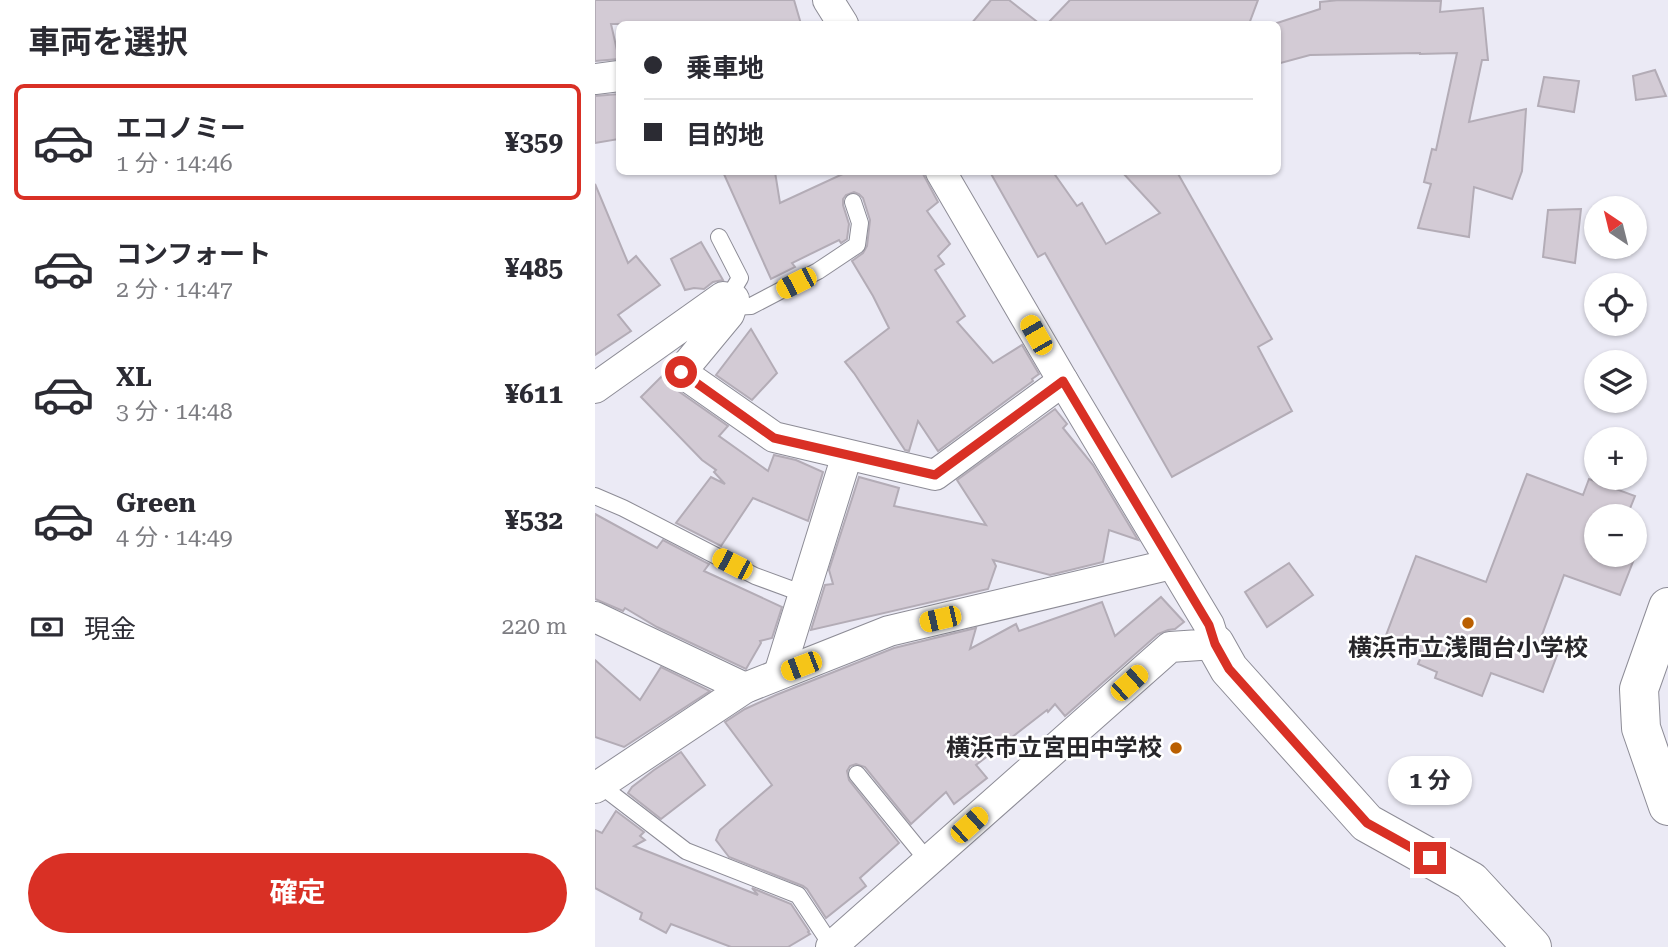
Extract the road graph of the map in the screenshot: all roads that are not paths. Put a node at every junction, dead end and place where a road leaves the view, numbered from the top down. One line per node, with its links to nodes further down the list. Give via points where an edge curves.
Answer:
1 (828, 0): 2 (street)
2 (841, 21)
3 (616, 76): 4 (street)
4 (595, 79)
5 (943, 175): 9 (street)
6 (853, 202): 8 (lane, via 860,223 857,245 751,306)
7 (719, 237): 8 (lane, via 740,278)
8 (730, 303): 10 (street, via 723,297); 11 (street, via 729,314 681,372 774,438)
9 (1063, 381): 11 (street, via 935,475); 13 (street)
10 (595, 388)
11 (847, 454): 14 (street)
12 (595, 496): 14 (lane, via 755,576)
13 (1172, 564): 17 (street, via 1209,625); 18 (street, via 889,631)
14 (804, 594): 18 (street)
15 (1668, 607): 22 (street, via 1639,689 1641,728)
16 (595, 617): 19 (street)
17 (1215, 644): 23 (street, via 1170,647); 25 (street, via 1229,669 1367,823 1471,881)
18 (779, 674): 19 (street)
19 (745, 688): 21 (street)
20 (857, 774): 23 (lane)
21 (597, 786): 24 (lane, via 685,851 798,895)
22 (1668, 806)
23 (928, 861): 24 (street)
24 (832, 946)
25 (1532, 947)

